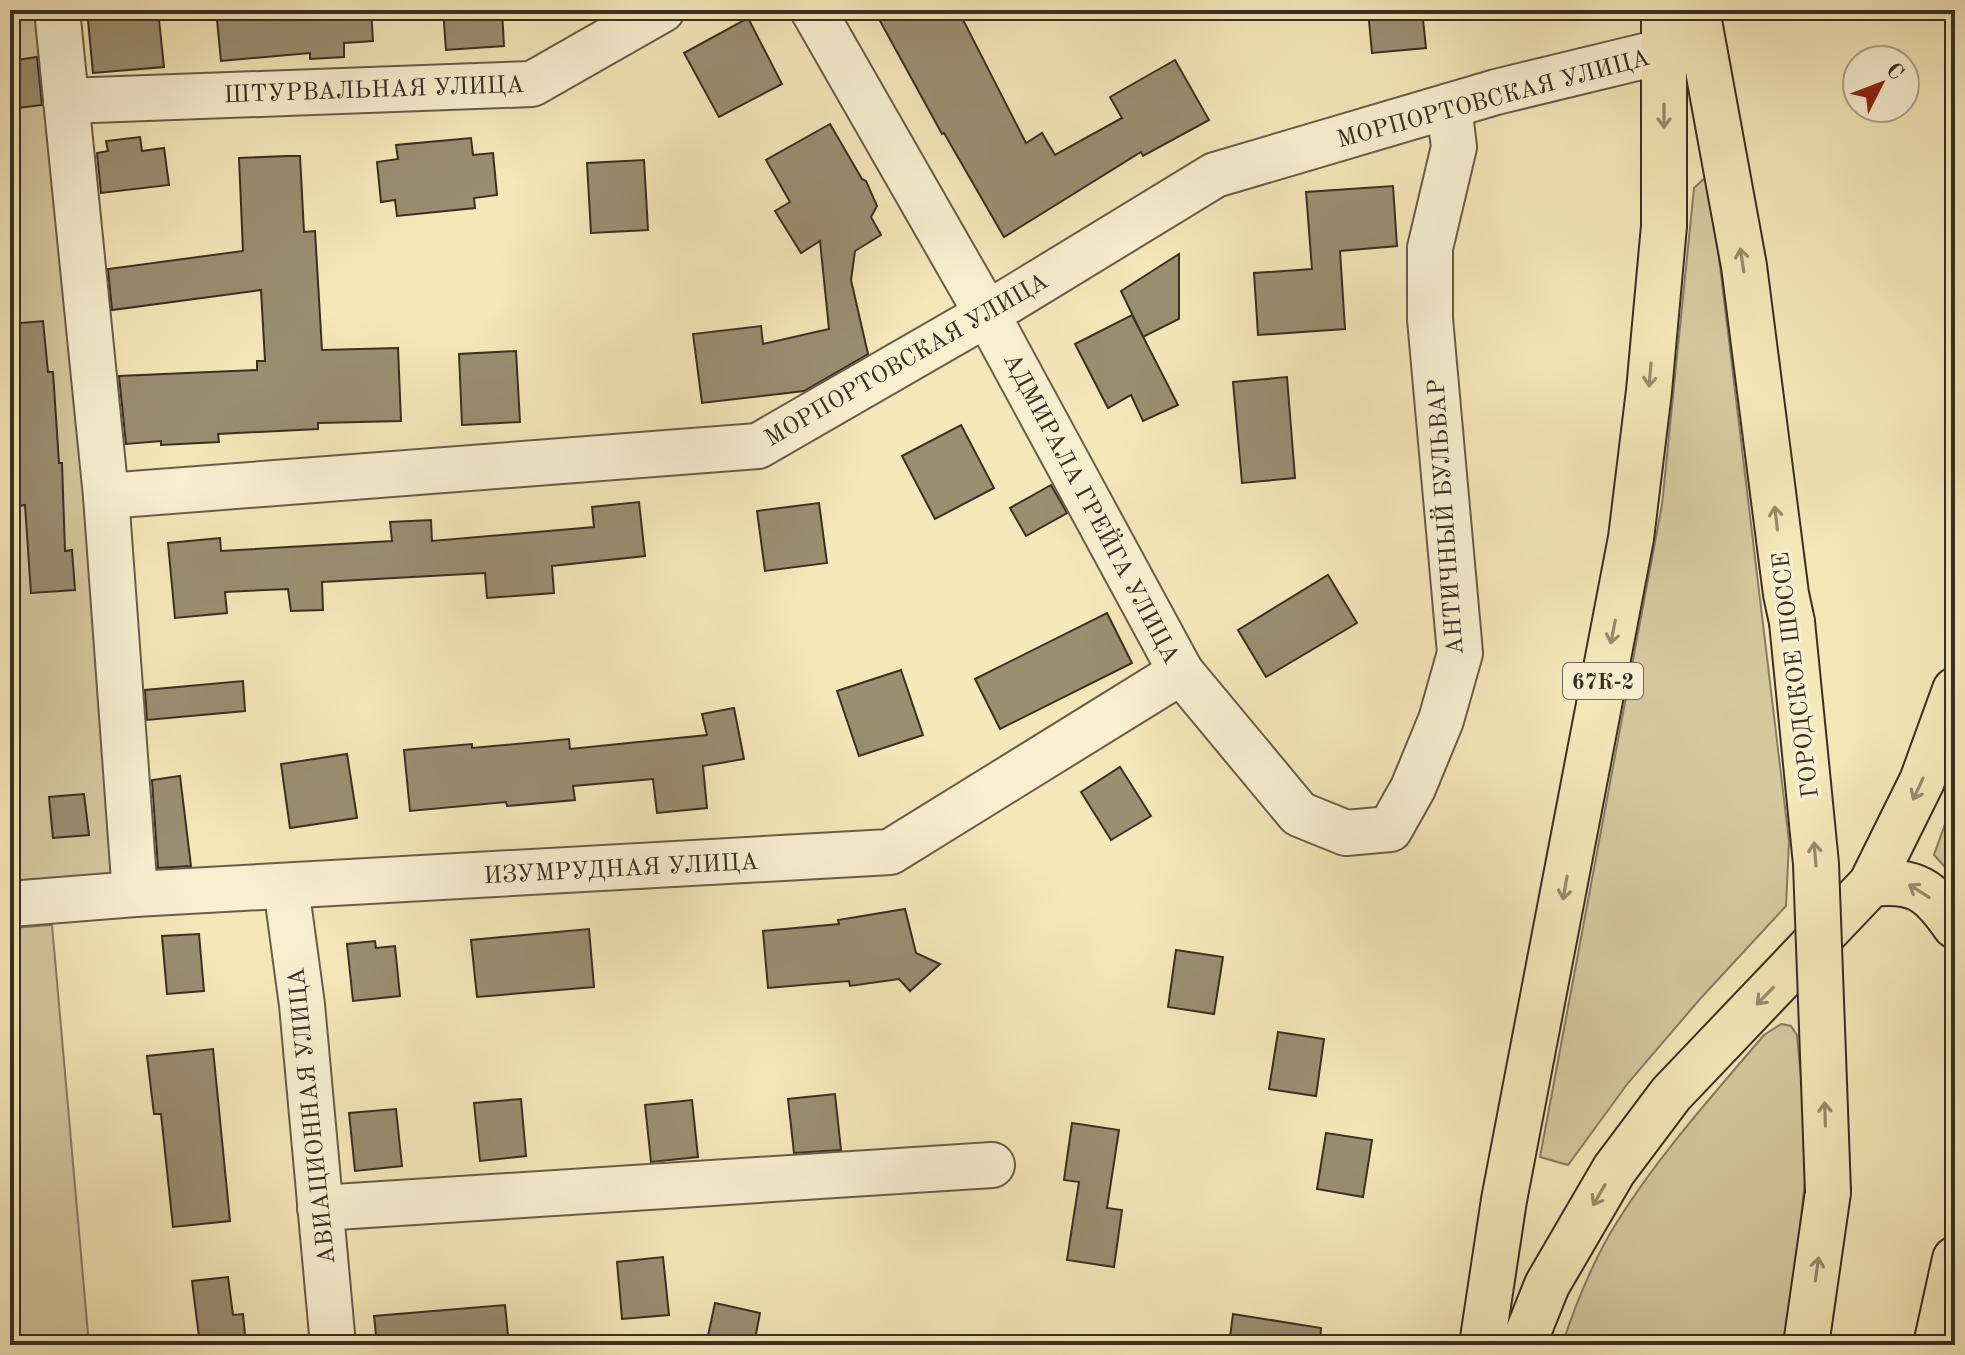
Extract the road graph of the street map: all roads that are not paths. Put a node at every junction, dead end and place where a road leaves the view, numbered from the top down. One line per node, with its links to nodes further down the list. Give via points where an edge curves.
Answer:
1 (57, 10): 6 (street)
2 (662, 10): 6 (street, ШТУРВАЛЬНАЯ УЛИЦА, via 532,84)
3 (813, 10): 8 (street, АДМИРАЛА ГРЕЙГА УЛИЦА)
4 (1697, 10): 23 (main road, ГОРОДСКОЕ ШОССЕ, one-way to 4, bridge, via 1828,1192 1816,864 1792,622 1744,266)
5 (1664, 31): 7 (street, МОРПОРТОВСКАЯ УЛИЦА); 21 (main road, 67К-2, one-way to 21, via 1664,226 1631,538 1504,1200)
6 (66, 101): 9 (street)
7 (1449, 106): 8 (street, МОРПОРТОВСКАЯ УЛИЦА, via 1215,175); 10 (street, АНТИЧНЫЙ БУЛЬВАР, via 1454,147 1430,248 1430,319 1460,653 1441,720 1390,829 1346,833 1299,814)
8 (987, 314): 9 (street, МОРПОРТОВСКАЯ УЛИЦА, via 758,446); 10 (street, АДМИРАЛА ГРЕЙГА УЛИЦА)
9 (106, 496): 14 (street)
10 (1181, 672): 13 (street, ИЗУМРУДНАЯ УЛИЦА, via 890,852)
11 (1955, 690): 12 (main road, one-way to 12, via 1922,781)
12 (1871, 884): 16 (main road, one-way to 12, via 1918,886 1896,881); 22 (main road, one-way to 22, via 1671,1094 1614,1170 1547,1285)
13 (286, 887): 14 (street, ИЗУМРУДНАЯ УЛИЦА); 18 (street, АВИАЦИОННАЯ УЛИЦА)
14 (135, 894): 15 (street, ИЗУМРУДНАЯ УЛИЦА)
15 (10, 904)
16 (1955, 926)
17 (992, 1165): 18 (street)
18 (320, 1208): 20 (street, АВИАЦИОННАЯ УЛИЦА)
19 (1955, 1259): 24 (main road)
20 (333, 1345)
21 (1482, 1345)
22 (1523, 1345)
23 (1806, 1345)
24 (1936, 1345)

